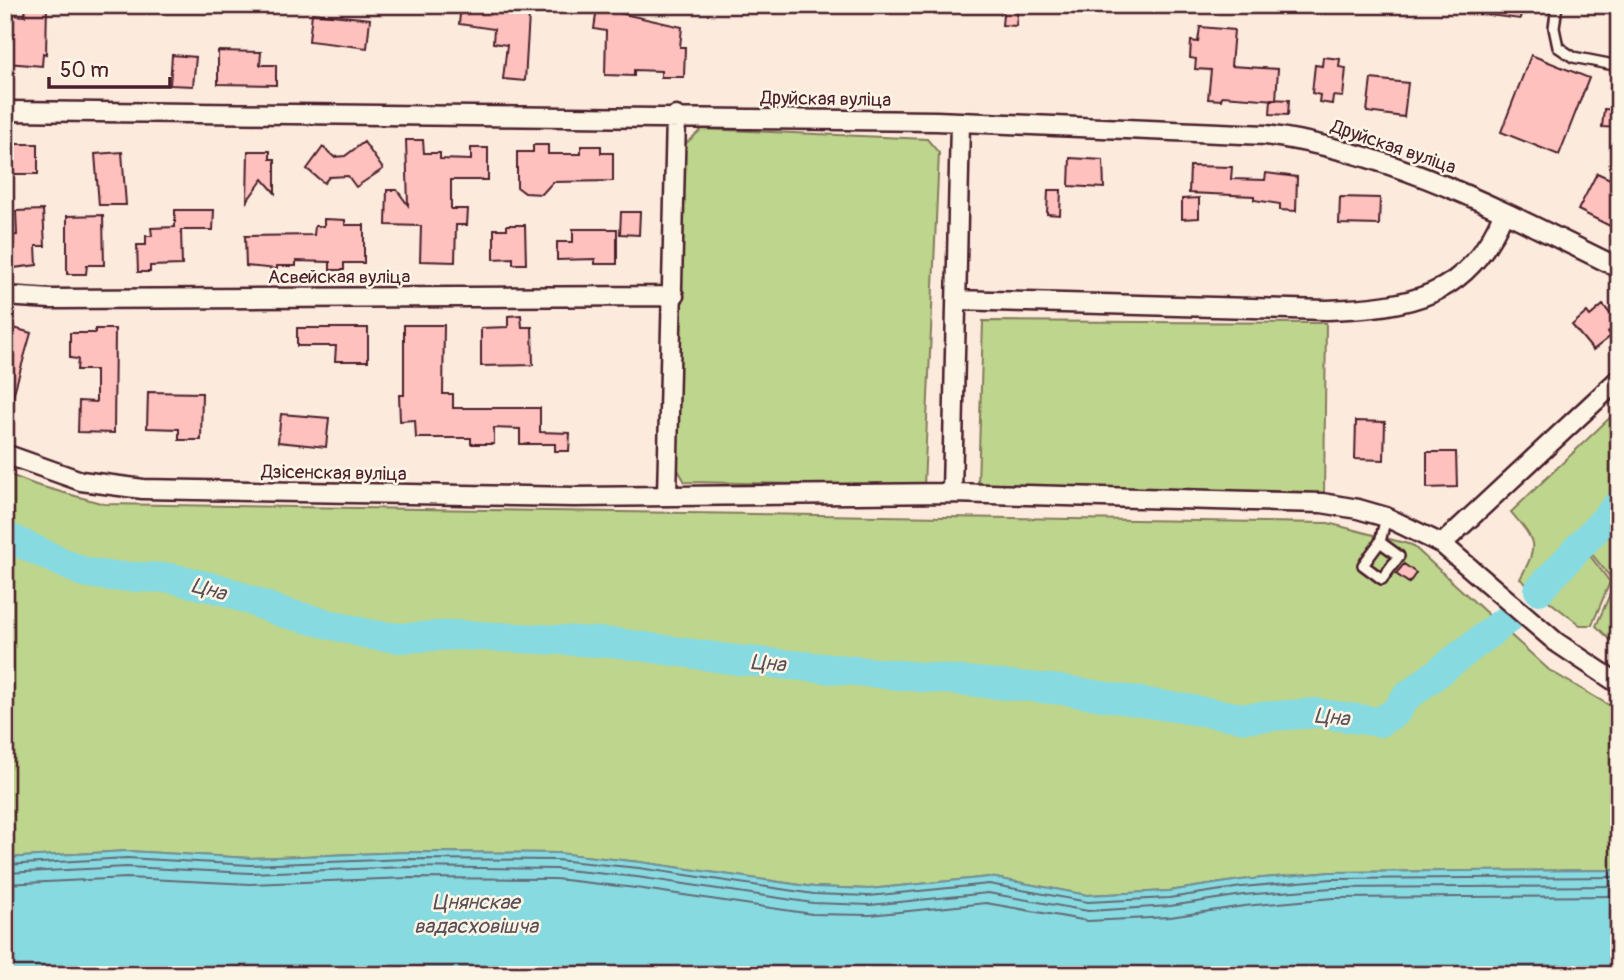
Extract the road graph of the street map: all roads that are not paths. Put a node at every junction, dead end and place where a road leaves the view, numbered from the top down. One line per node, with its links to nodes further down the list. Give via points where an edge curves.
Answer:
1 (1557, 5): 2 (lane, via 1554,28 1558,47 1573,57)
2 (1619, 66)
3 (5, 111): 4 (street, Друйская вуліца)
4 (676, 116): 5 (street, Друйская вуліца); 9 (street)
5 (960, 121): 6 (street, Друйская вуліца, via 1234,132 1310,141 1403,167); 10 (street)
6 (1504, 212): 7 (street, Друйская вуліца); 10 (street, via 1484,252 1444,287 1414,302 1380,308)
7 (1619, 268)
8 (5, 296): 9 (street, Асвейская вуліца)
9 (674, 296): 14 (street)
10 (956, 300): 13 (street)
11 (1619, 379): 17 (street)
12 (5, 454): 14 (street, Дзісенская вуліца, via 81,481 121,488)
13 (952, 493): 14 (street, Дзісенская вуліца); 15 (street, Дзісенская вуліца, via 1322,503)
14 (667, 496)
15 (1386, 517): 16 (lane); 17 (street, Дзісенская вуліца)
16 (1380, 541)
17 (1442, 544): 18 (street, Дзісенская вуліца, via 1556,642)
18 (1619, 684)

